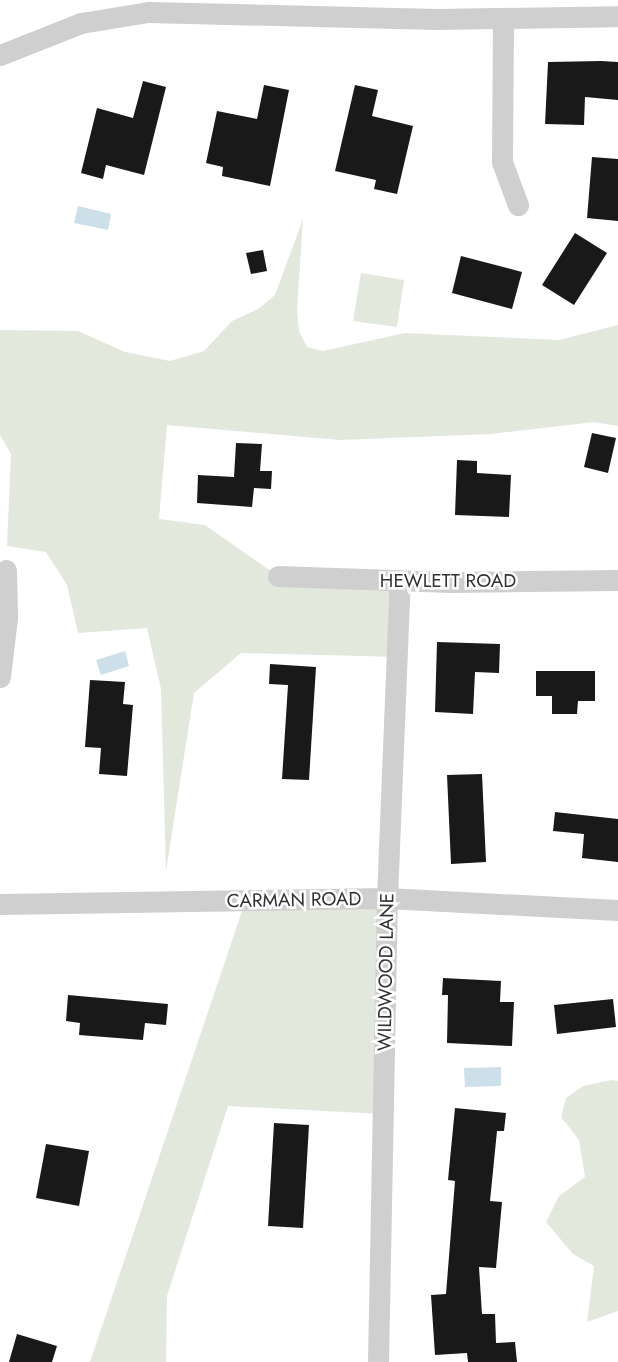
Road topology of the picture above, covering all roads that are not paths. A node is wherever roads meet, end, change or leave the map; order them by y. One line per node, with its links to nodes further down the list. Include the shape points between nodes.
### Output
1 (618, 16): 2 (street)
2 (503, 18): 3 (street, via 148,12 81,23); 4 (street, via 502,162)
3 (0, 55)
4 (518, 205)
5 (6, 570): 9 (street, via 7,617)
6 (278, 576): 8 (street, HEWLETT ROAD)
7 (618, 580): 8 (street, HEWLETT ROAD)
8 (400, 581): 10 (street, WILDWOOD LANE)
9 (0, 677)
10 (387, 898): 11 (street, CARMAN ROAD); 12 (street, CARMAN ROAD); 13 (street, WILDWOOD LANE)
11 (0, 904)
12 (618, 910)
13 (378, 1362)

